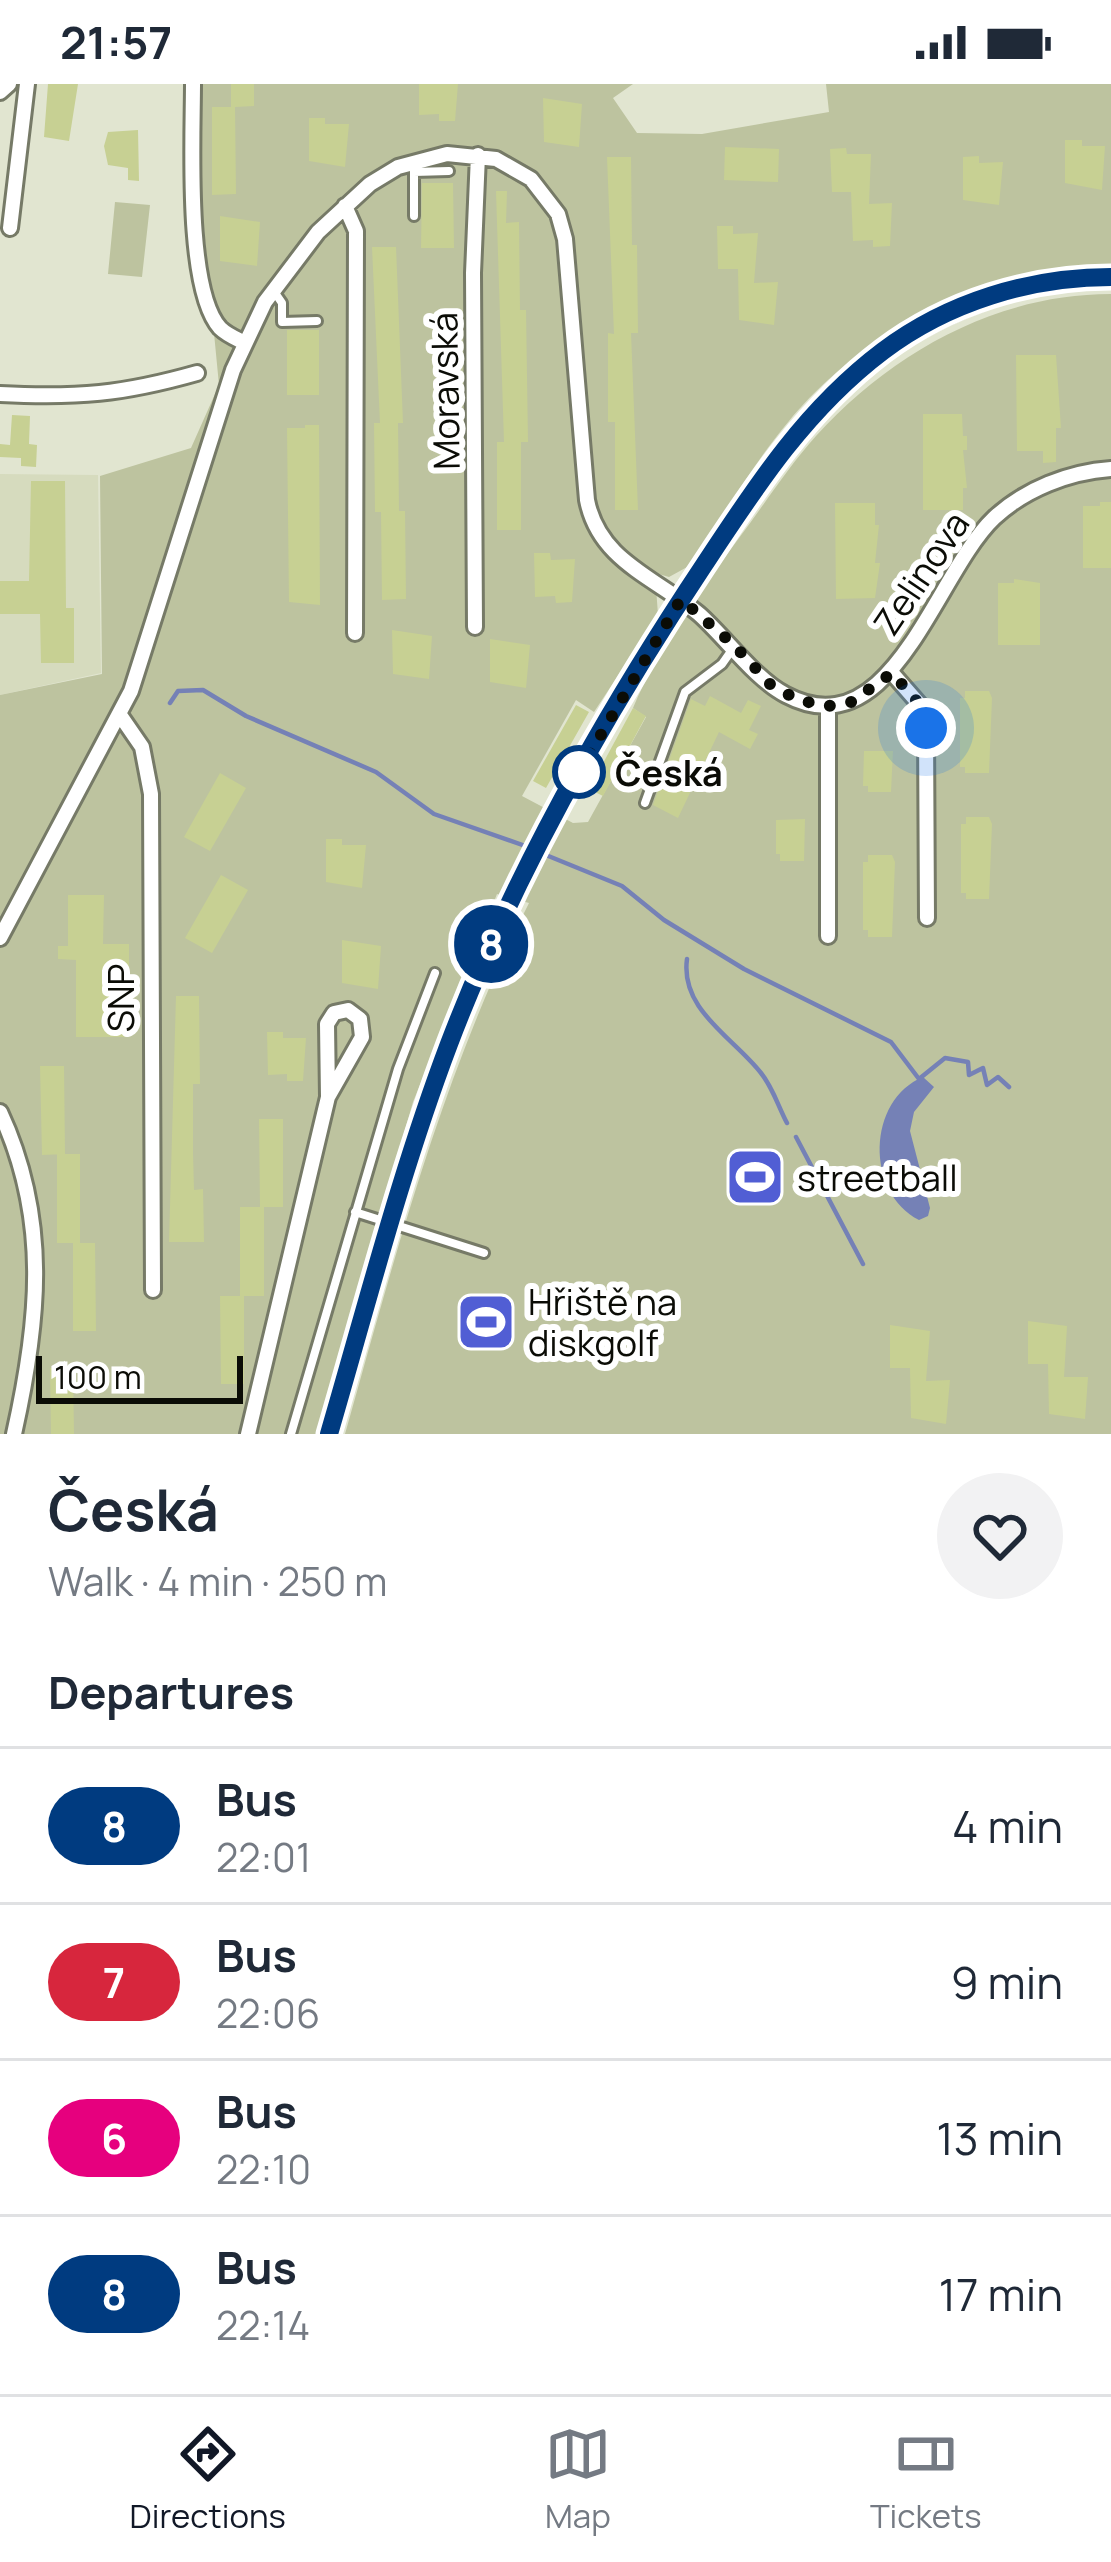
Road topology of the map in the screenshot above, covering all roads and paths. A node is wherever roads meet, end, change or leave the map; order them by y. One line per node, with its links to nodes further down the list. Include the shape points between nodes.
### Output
1 (9, 84): 4 (street)
2 (27, 84): 10 (street)
3 (193, 84): 14 (street, via 202,275 220,328)
4 (0, 92)
5 (478, 155): 6 (street, via 447,154); 18 (street, via 520,170 562,226 596,531 614,555); 19 (street, Moravská)
6 (414, 166): 7 (lane); 8 (street, via 384,176); 9 (lane)
7 (449, 171)
8 (345, 206): 12 (street); 20 (street, via 356,231)
9 (414, 216)
10 (10, 228)
11 (1111, 277): 18 (street, via 1048,280 993,294 887,347 783,448)
12 (272, 290): 13 (lane, via 282,322); 14 (street)
13 (316, 321)
14 (245, 343): 24 (street)
15 (197, 373): 16 (street, via 81,398)
16 (0, 394)
17 (1111, 470): 22 (street, Zelinova, via 1048,485 991,520)
18 (681, 599): 21 (street); 35 (street, via 500,925 448,1046)
19 (476, 627)
20 (355, 632)
21 (735, 646): 23 (street, via 778,691); 25 (lane, via 685,692)
22 (892, 673): 23 (street, Zelinova, via 863,696); 26 (street, via 920,705 926,728)
23 (828, 706): 27 (street)
24 (120, 715): 28 (street); 37 (street, SNP, via 142,747 151,794)
25 (645, 802)
26 (927, 918)
27 (828, 936)
28 (0, 938)
29 (435, 974): 34 (lane)
30 (328, 1097): 30 (street, via 363,1034 348,1010 327,1024); 39 (street)
31 (0, 1112): 32 (street)
32 (8, 1130): 33 (lane); 38 (street, via 33,1210 38,1293)
33 (0, 1145)
34 (355, 1212): 35 (lane); 40 (lane)
35 (391, 1222): 36 (lane); 41 (street)
36 (484, 1252)
37 (153, 1290)
38 (14, 1434)
39 (248, 1434)
40 (291, 1434)
41 (329, 1434)

